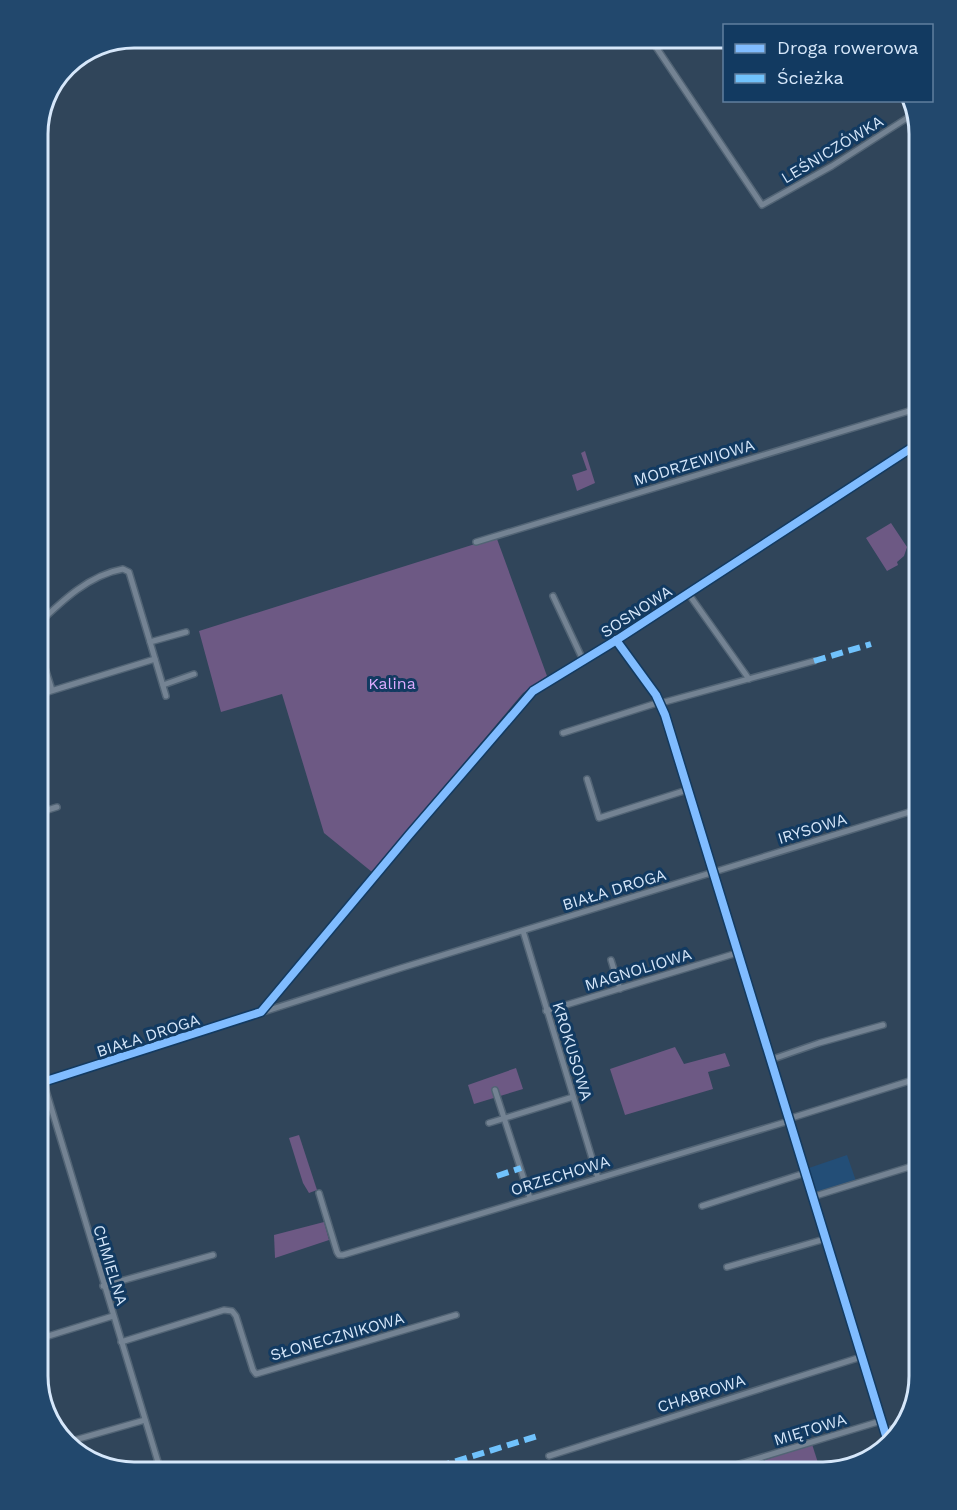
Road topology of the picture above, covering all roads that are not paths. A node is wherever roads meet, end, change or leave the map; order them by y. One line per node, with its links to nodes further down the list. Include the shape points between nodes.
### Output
1 (657, 48): 2 (street, LEŚNICZÓWKA, via 762,205)
2 (907, 118)
3 (909, 411): 5 (street, MODRZEWIOWA)
4 (909, 450): 6 (street, SOSNOWA)
5 (476, 542)
6 (688, 593): 10 (street, SOSNOWA); 17 (street)
7 (553, 596): 13 (street)
8 (48, 615): 11 (street, via 84,585 123,569 129,572)
9 (186, 632): 11 (street)
10 (616, 640): 13 (street, SOSNOWA); 22 (street)
11 (150, 642): 12 (street)
12 (155, 658): 18 (street); 19 (street)
13 (583, 660): 35 (street, SOSNOWA, via 533,691)
14 (814, 661): 17 (street)
15 (194, 674): 18 (street)
16 (48, 677): 19 (street)
17 (748, 679): 22 (street)
18 (163, 684): 21 (street)
19 (52, 690): 20 (street)
20 (48, 691)
21 (166, 696)
22 (660, 703): 23 (street); 25 (street)
23 (562, 732)
24 (587, 779): 25 (street, via 599,818)
25 (687, 790): 29 (street)
26 (57, 807): 27 (street)
27 (48, 810)
28 (909, 812): 29 (street, IRYSOWA)
29 (712, 873): 30 (street, BIAŁA DROGA); 31 (street)
30 (523, 931): 34 (street, KROKUSOWA); 35 (street, BIAŁA DROGA)
31 (737, 953): 33 (street, MAGNOLIOWA); 37 (street)
32 (611, 960): 33 (street)
33 (620, 989): 34 (street, MAGNOLIOWA)
34 (546, 1011): 41 (street, KROKUSOWA)
35 (261, 1012): 38 (street, BIAŁA DROGA)
36 (883, 1025): 37 (street)
37 (770, 1060): 44 (street)
38 (48, 1080)
39 (909, 1082): 44 (street, ORZECHOWA)
40 (495, 1090): 43 (street)
41 (573, 1097): 43 (street); 48 (street, KROKUSOWA)
42 (48, 1099): 56 (street, CHMIELNA)
43 (505, 1119): 45 (street); 51 (street)
44 (788, 1120): 47 (street); 48 (street, ORZECHOWA)
45 (489, 1123)
46 (909, 1167): 50 (street)
47 (805, 1173): 50 (street); 52 (street)
48 (598, 1178): 51 (street, ORZECHOWA)
49 (319, 1193): 51 (street, ORZECHOWA, via 339,1255)
50 (813, 1197): 53 (street)
51 (530, 1198)
52 (702, 1206)
53 (825, 1239): 55 (street); 61 (street)
54 (213, 1255): 56 (street)
55 (727, 1267)
56 (103, 1286): 58 (street, CHMIELNA)
57 (456, 1315): 60 (street, SŁONECZNIKOWA, via 256,1374 232,1311 224,1310)
58 (113, 1316): 59 (street); 60 (street, CHMIELNA)
59 (48, 1336)
60 (121, 1342): 62 (street, CHMIELNA)
61 (861, 1357): 63 (street); 68 (street, CHABROWA)
62 (145, 1420): 67 (street); 69 (street, CHMIELNA)
63 (881, 1421): 65 (street); 70 (street, MIĘTOWA)
64 (890, 1429): 65 (street)
65 (884, 1431): 66 (street)
66 (885, 1435)
67 (76, 1440)
68 (549, 1456)
69 (158, 1462)
70 (746, 1462)

